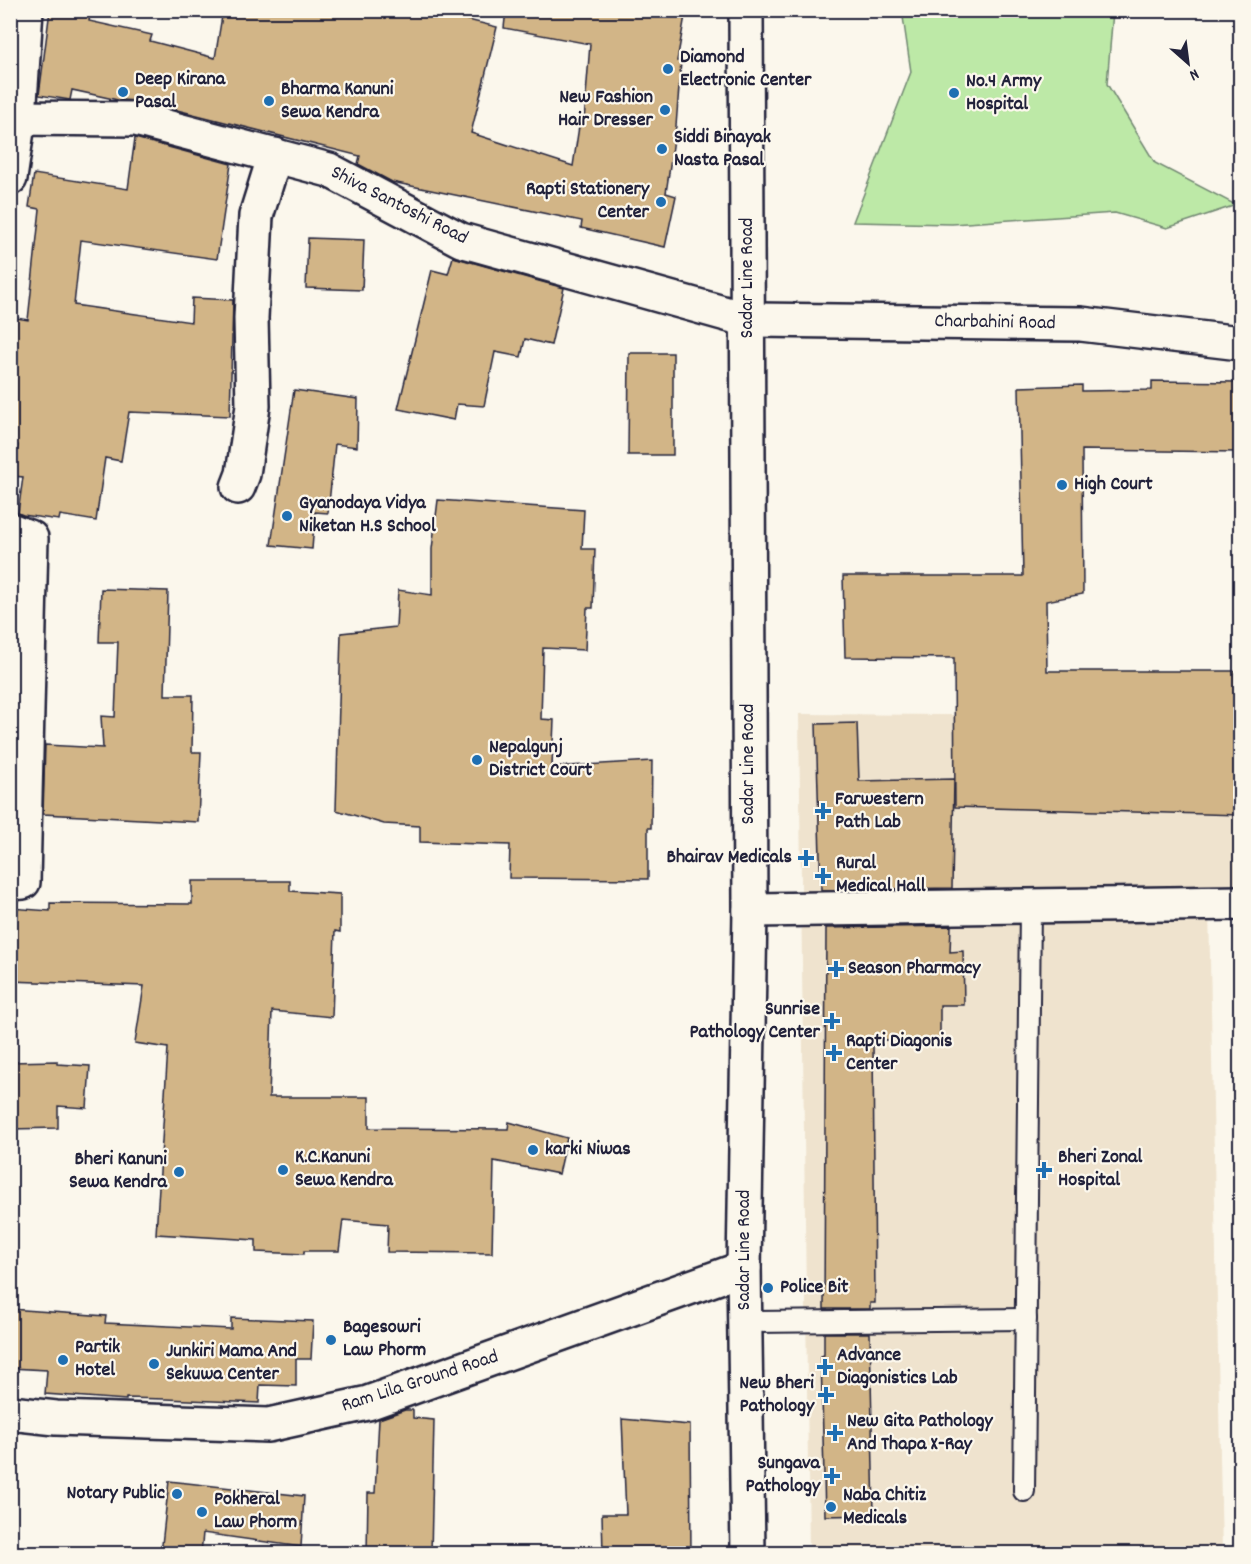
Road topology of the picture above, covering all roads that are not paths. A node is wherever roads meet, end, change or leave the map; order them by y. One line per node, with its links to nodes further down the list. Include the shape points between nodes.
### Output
1 (26, 10): 3 (main road)
2 (746, 10): 6 (main road, Sadar Line Road)
3 (15, 117): 4 (main road, Shiva Santoshi Road, via 136,119); 5 (main road)
4 (274, 155): 6 (main road, Shiva Santoshi Road, via 329,170 460,240); 8 (main road, via 255,216 253,406)
5 (10, 178)
6 (748, 320): 7 (main road, Charbahini Road, via 1081,324); 13 (main road, Sadar Line Road)
7 (1240, 343)
8 (238, 487)
9 (10, 531): 10 (main road, via 31,538 23,882)
10 (10, 882)
11 (1240, 903): 12 (main road)
12 (1030, 907): 13 (main road); 15 (lane)
13 (750, 910): 14 (main road, Sadar Line Road)
14 (744, 1268): 16 (main road, Sadar Line Road); 17 (main road, Ram Lila Ground Road, via 368,1403 268,1425)
15 (1026, 1319): 16 (lane); 18 (lane)
16 (745, 1322): 19 (main road, Sadar Line Road)
17 (10, 1413)
18 (1024, 1491)
19 (748, 1554)

